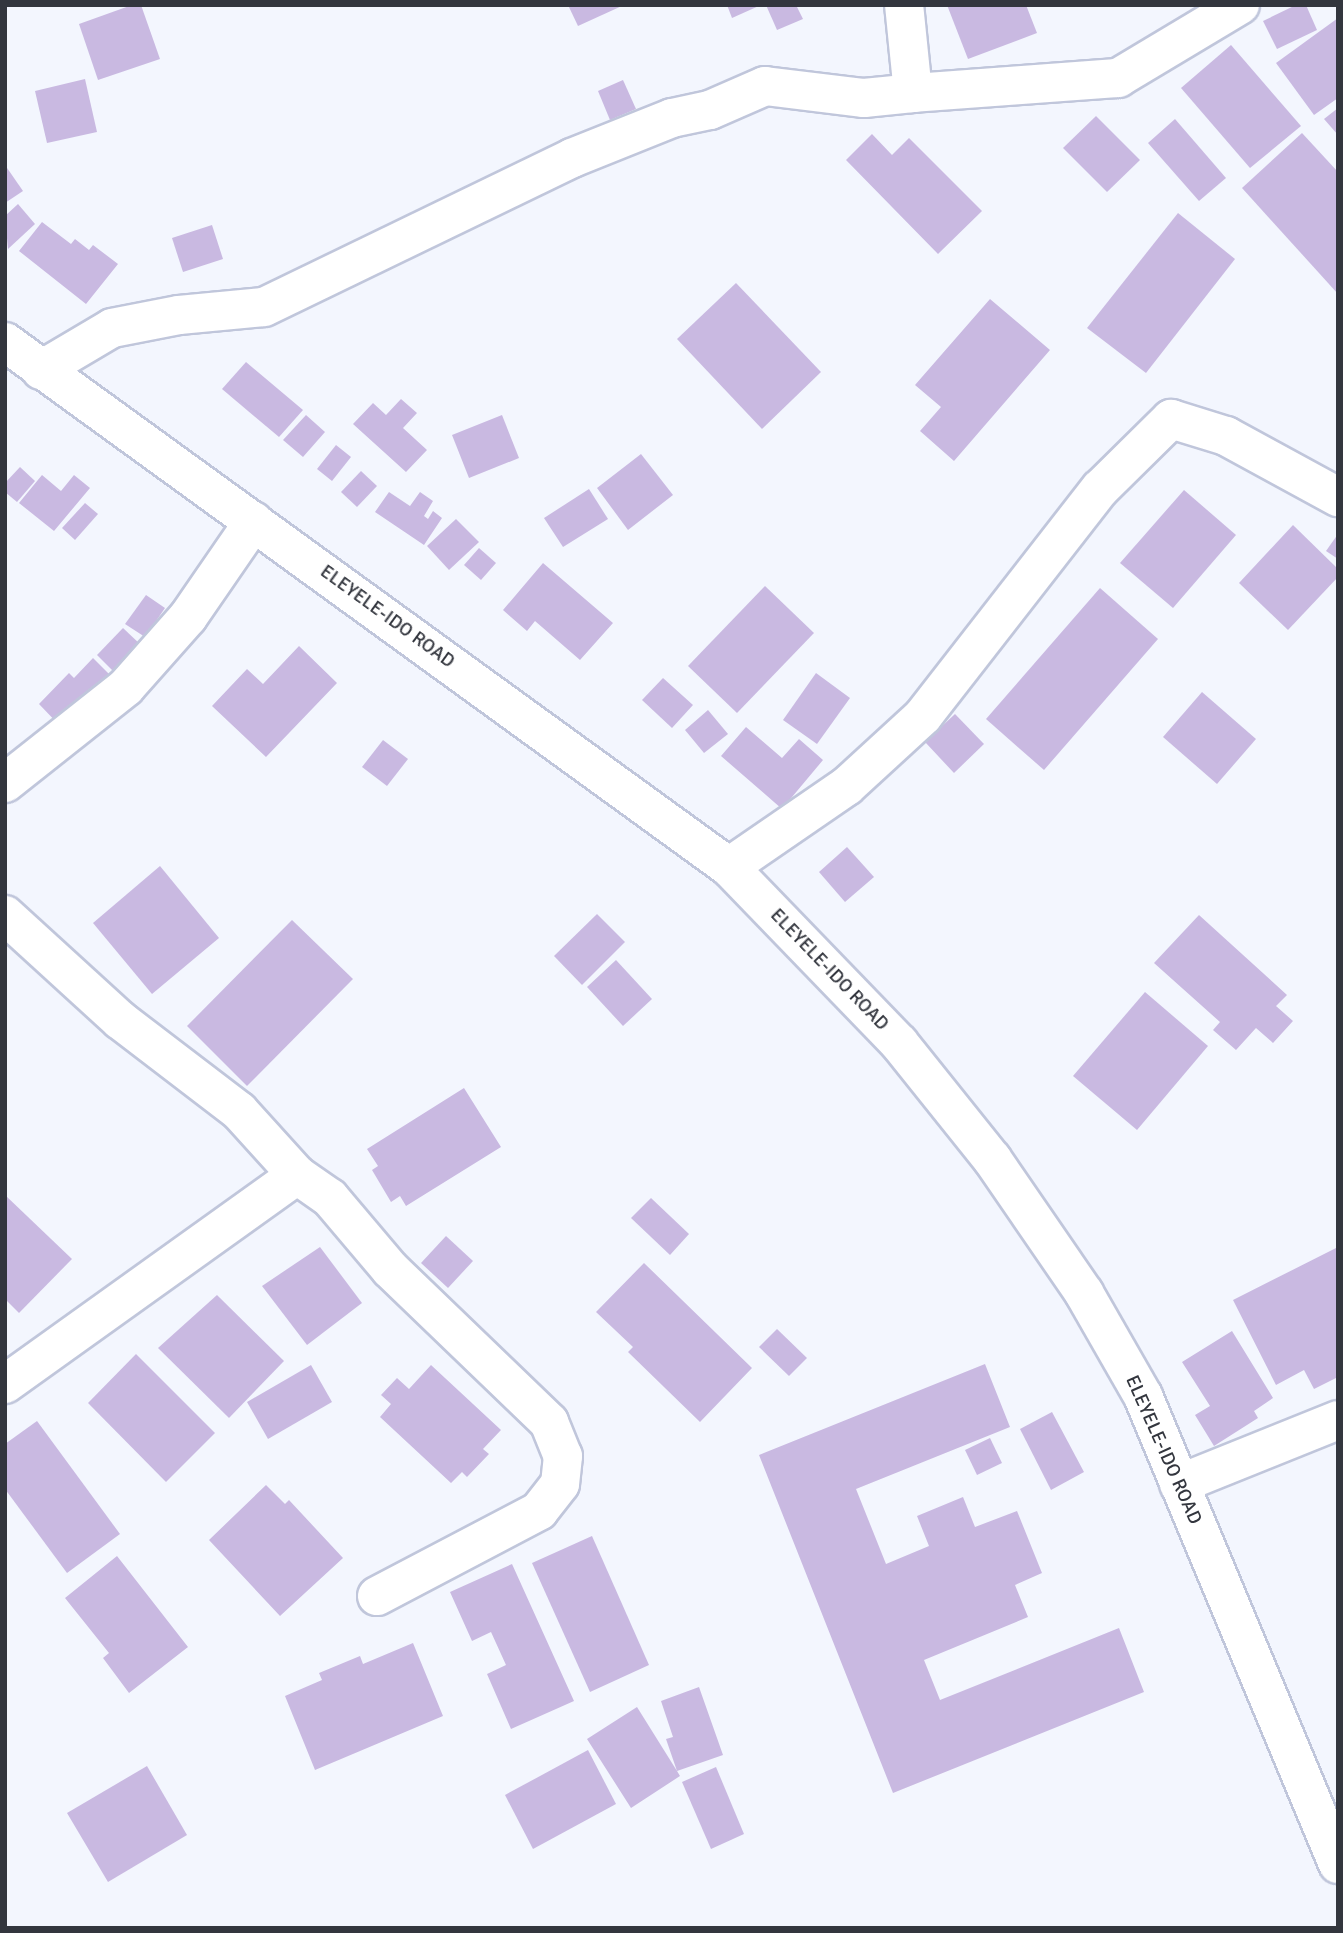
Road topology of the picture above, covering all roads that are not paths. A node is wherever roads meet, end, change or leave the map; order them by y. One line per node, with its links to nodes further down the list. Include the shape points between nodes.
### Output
1 (904, 5): 3 (street)
2 (1240, 5): 3 (street, via 1118,78)
3 (913, 93): 5 (street, via 864,98 765,86 572,158 264,307 179,315 113,328)
4 (5, 342): 5 (street, ELEYELE-IDO ROAD)
5 (41, 370): 7 (street, ELEYELE-IDO ROAD)
6 (1338, 497): 9 (street, via 1226,436 1171,419 1100,489 923,716 848,786)
7 (254, 521): 8 (street, via 188,617 126,687); 9 (street, ELEYELE-IDO ROAD)
8 (5, 783)
9 (729, 867): 14 (street, ELEYELE-IDO ROAD, via 900,1044 992,1159 1090,1304 1143,1396)
10 (5, 915): 11 (street, via 120,1020 239,1111)
11 (297, 1175): 12 (street); 15 (street, via 330,1198 390,1269 549,1422 563,1456 560,1484 539,1511)
12 (5, 1384)
13 (1338, 1420): 14 (street)
14 (1179, 1483): 16 (street, ELEYELE-IDO ROAD)
15 (377, 1596)
16 (1338, 1864)

